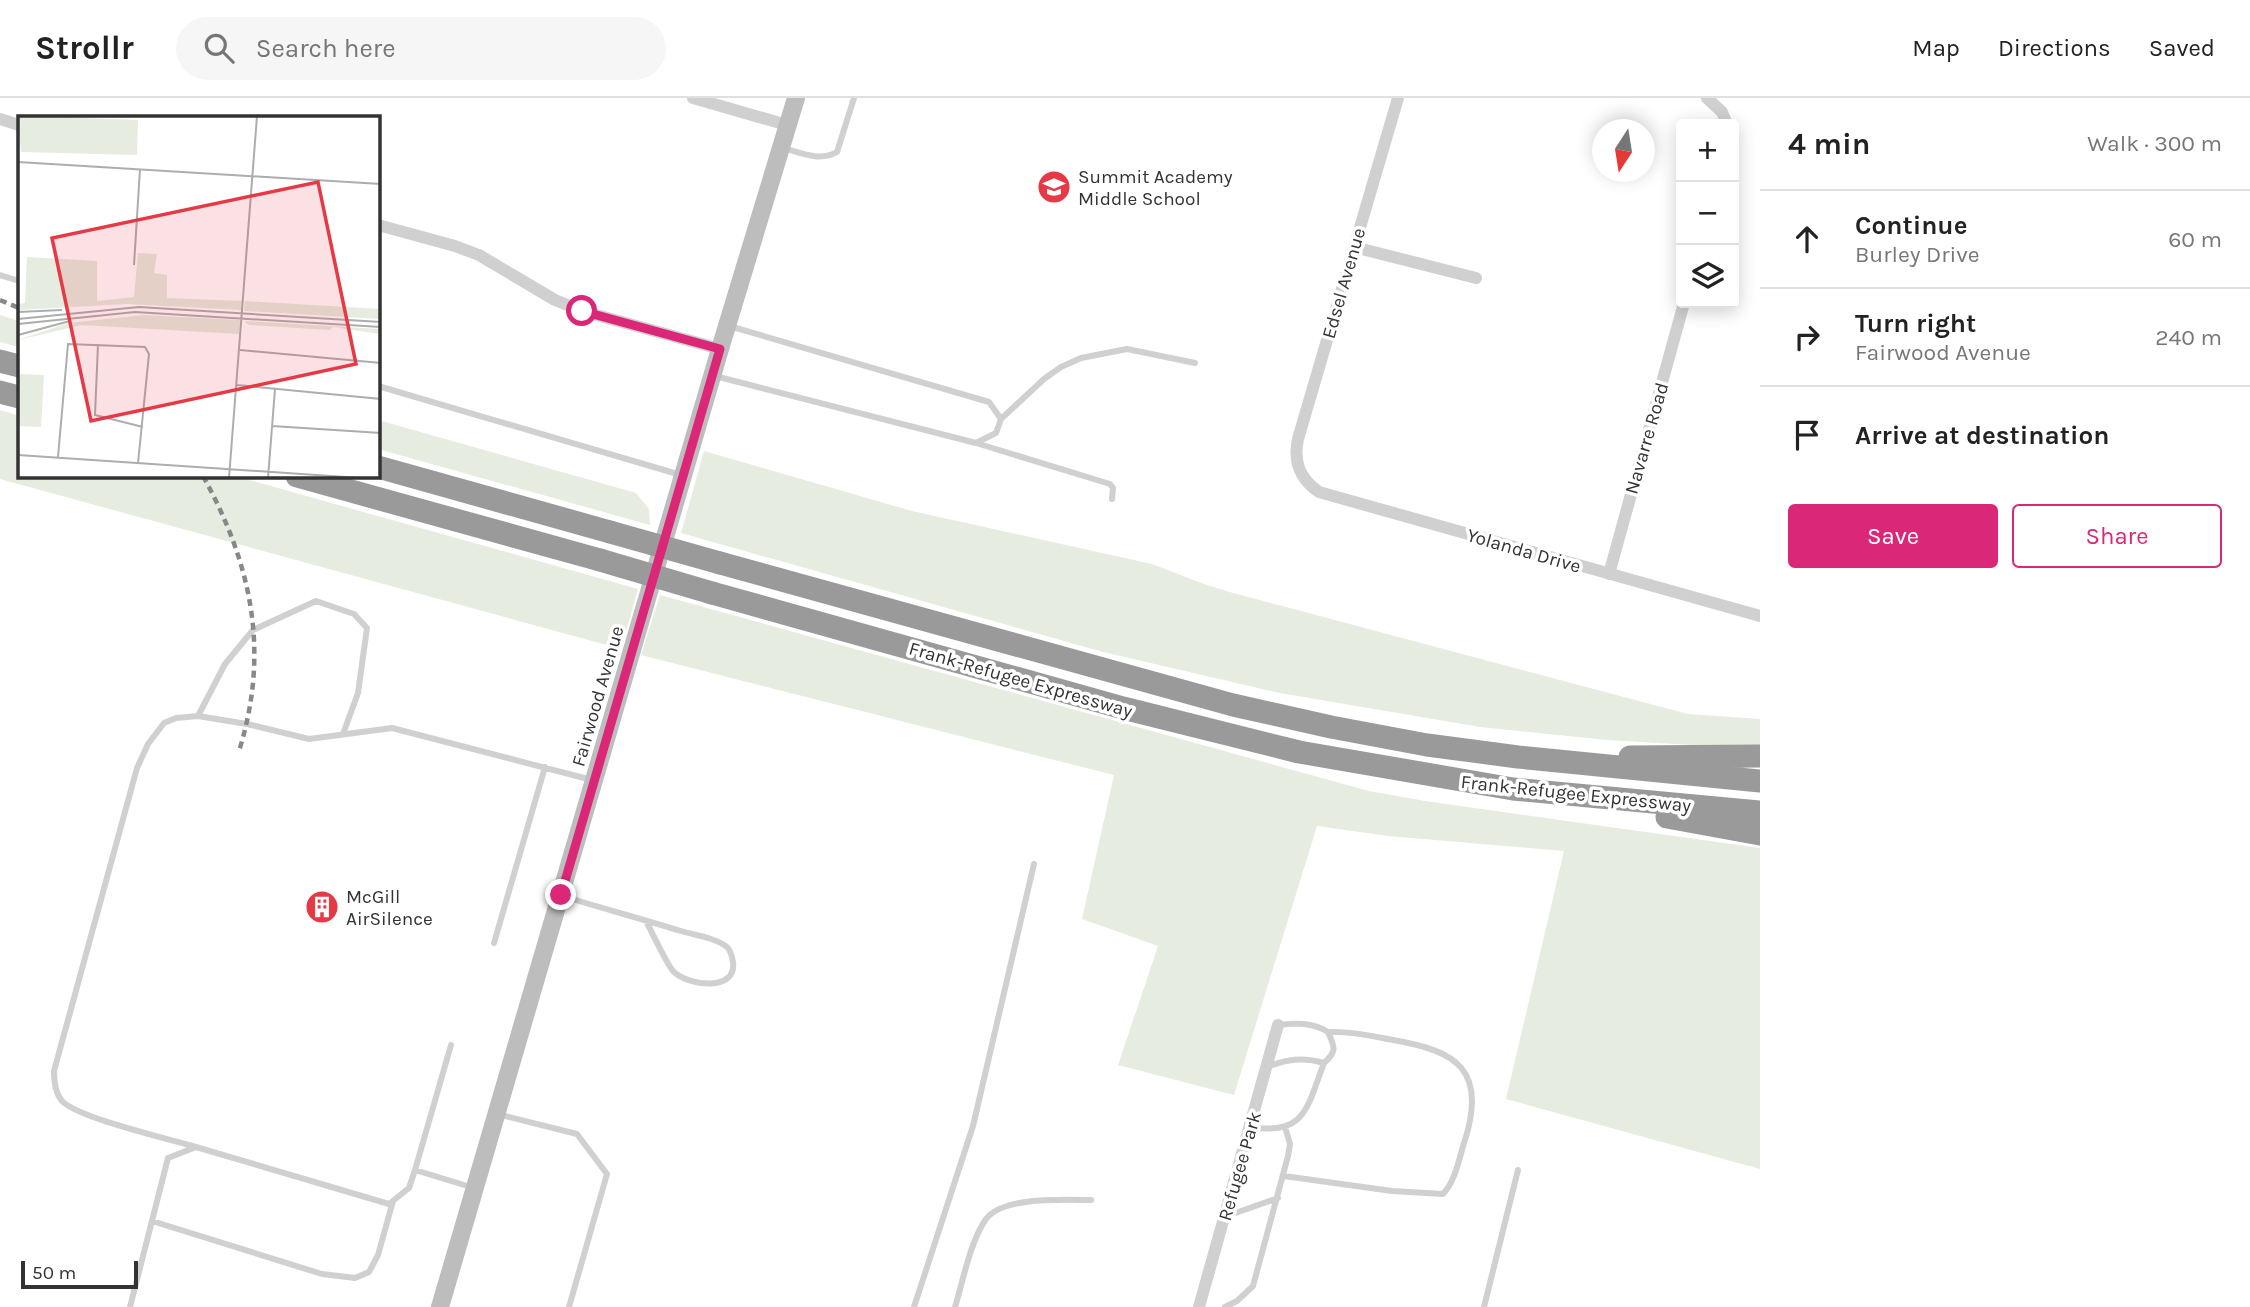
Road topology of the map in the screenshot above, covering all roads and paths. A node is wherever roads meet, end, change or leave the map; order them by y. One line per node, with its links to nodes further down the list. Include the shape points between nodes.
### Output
1 (692, 98): 9 (street)
2 (796, 98): 9 (street, Fairwood Avenue)
3 (854, 98): 10 (lane, via 837,152 817,157)
4 (1398, 98): 12 (street, Edsel Avenue)
5 (1707, 98): 6 (street)
6 (1724, 118)
7 (0, 119): 8 (street)
8 (18, 125)
9 (788, 125): 10 (street, Fairwood Avenue)
10 (781, 147): 17 (street, Fairwood Avenue)
11 (380, 227): 18 (street, via 479,256 582,311)
12 (1354, 247): 14 (street); 29 (street, Edsel Avenue, via 1298,439)
13 (0, 275): 15 (lane)
14 (1476, 278)
15 (18, 281)
16 (1683, 308): 33 (street, Navarre Road)
17 (727, 325): 18 (street, Fairwood Avenue); 26 (lane, via 989,402)
18 (720, 349): 22 (street, Fairwood Avenue)
19 (0, 361): 21 (highway)
20 (1195, 363): 26 (lane, via 1127,349 1081,358 1044,379)
21 (18, 366)
22 (712, 375): 27 (lane); 30 (street, Fairwood Avenue)
23 (380, 387): 30 (lane)
24 (0, 392): 25 (highway)
25 (18, 397)
26 (1001, 419): 27 (lane, via 996,433)
27 (976, 443): 32 (lane, via 1110,484)
28 (380, 468): 37 (highway, Frank-Refugee Expressway, bridge, via 1233,705 1427,745)
29 (1299, 469): 33 (street, Yolanda Drive, via 1306,483 1319,492)
30 (683, 475): 40 (street, Fairwood Avenue)
31 (304, 478): 42 (highway, Frank-Refugee Expressway, bridge, via 1123,708 1352,762)
32 (1112, 499)
33 (1609, 574): 34 (street, Yolanda Drive)
34 (1760, 616)
35 (198, 716): 36 (lane, via 309,739); 36 (lane, via 225,664 253,630 316,601 354,614 367,628 358,693); 57 (lane, via 164,723 137,768 54,1071 60,1099 77,1112)
36 (343, 734): 39 (lane, via 392,728)
37 (1518, 757): 38 (highway); 41 (highway, Frank-Refugee Expressway)
38 (1760, 757)
39 (545, 767): 40 (lane); 48 (lane)
40 (594, 781): 46 (street, Fairwood Avenue)
41 (1760, 781)
42 (1513, 789): 43 (highway, Frank-Refugee Expressway); 44 (highway)
43 (1760, 812)
44 (1760, 834)
45 (1034, 864): 70 (lane, via 973,1126)
46 (561, 895): 47 (lane); 54 (street, Fairwood Avenue)
47 (646, 920): 47 (lane, via 726,947 734,967 728,978 714,985 674,972)
48 (494, 943)
49 (1278, 1025): 50 (lane, via 1298,1023); 53 (street, Refugee Park)
50 (1328, 1032): 52 (lane, via 1334,1050); 60 (lane, via 1417,1044 1455,1060 1471,1083 1469,1129 1451,1186 1443,1194)
51 (451, 1045): 58 (lane)
52 (1324, 1063): 53 (lane, via 1287,1059); 56 (lane, via 1306,1110)
53 (1266, 1067): 55 (street, Refugee Park)
54 (497, 1114): 61 (street, Fairwood Avenue); 69 (lane, via 578,1134 607,1174)
55 (1250, 1127): 56 (lane); 65 (street, Refugee Park)
56 (1285, 1127): 60 (lane, via 1290,1144)
57 (196, 1147): 64 (lane, via 389,1204); 66 (lane, via 169,1158)
58 (415, 1170): 61 (lane); 64 (lane, via 409,1188)
59 (1518, 1170): 74 (lane)
60 (1284, 1176): 62 (lane)
61 (475, 1188): 68 (street, Fairwood Avenue)
62 (1278, 1198): 65 (lane); 73 (lane, via 1253,1286)
63 (1091, 1200): 71 (lane, via 1011,1205 987,1218)
64 (393, 1201): 66 (lane, via 378,1255 369,1272 355,1278 322,1273)
65 (1224, 1217): 72 (street, Refugee Park)
66 (152, 1221): 67 (lane)
67 (130, 1307)
68 (440, 1307)
69 (569, 1307)
70 (914, 1307)
71 (955, 1307)
72 (1199, 1307)
73 (1227, 1307)
74 (1484, 1307)

